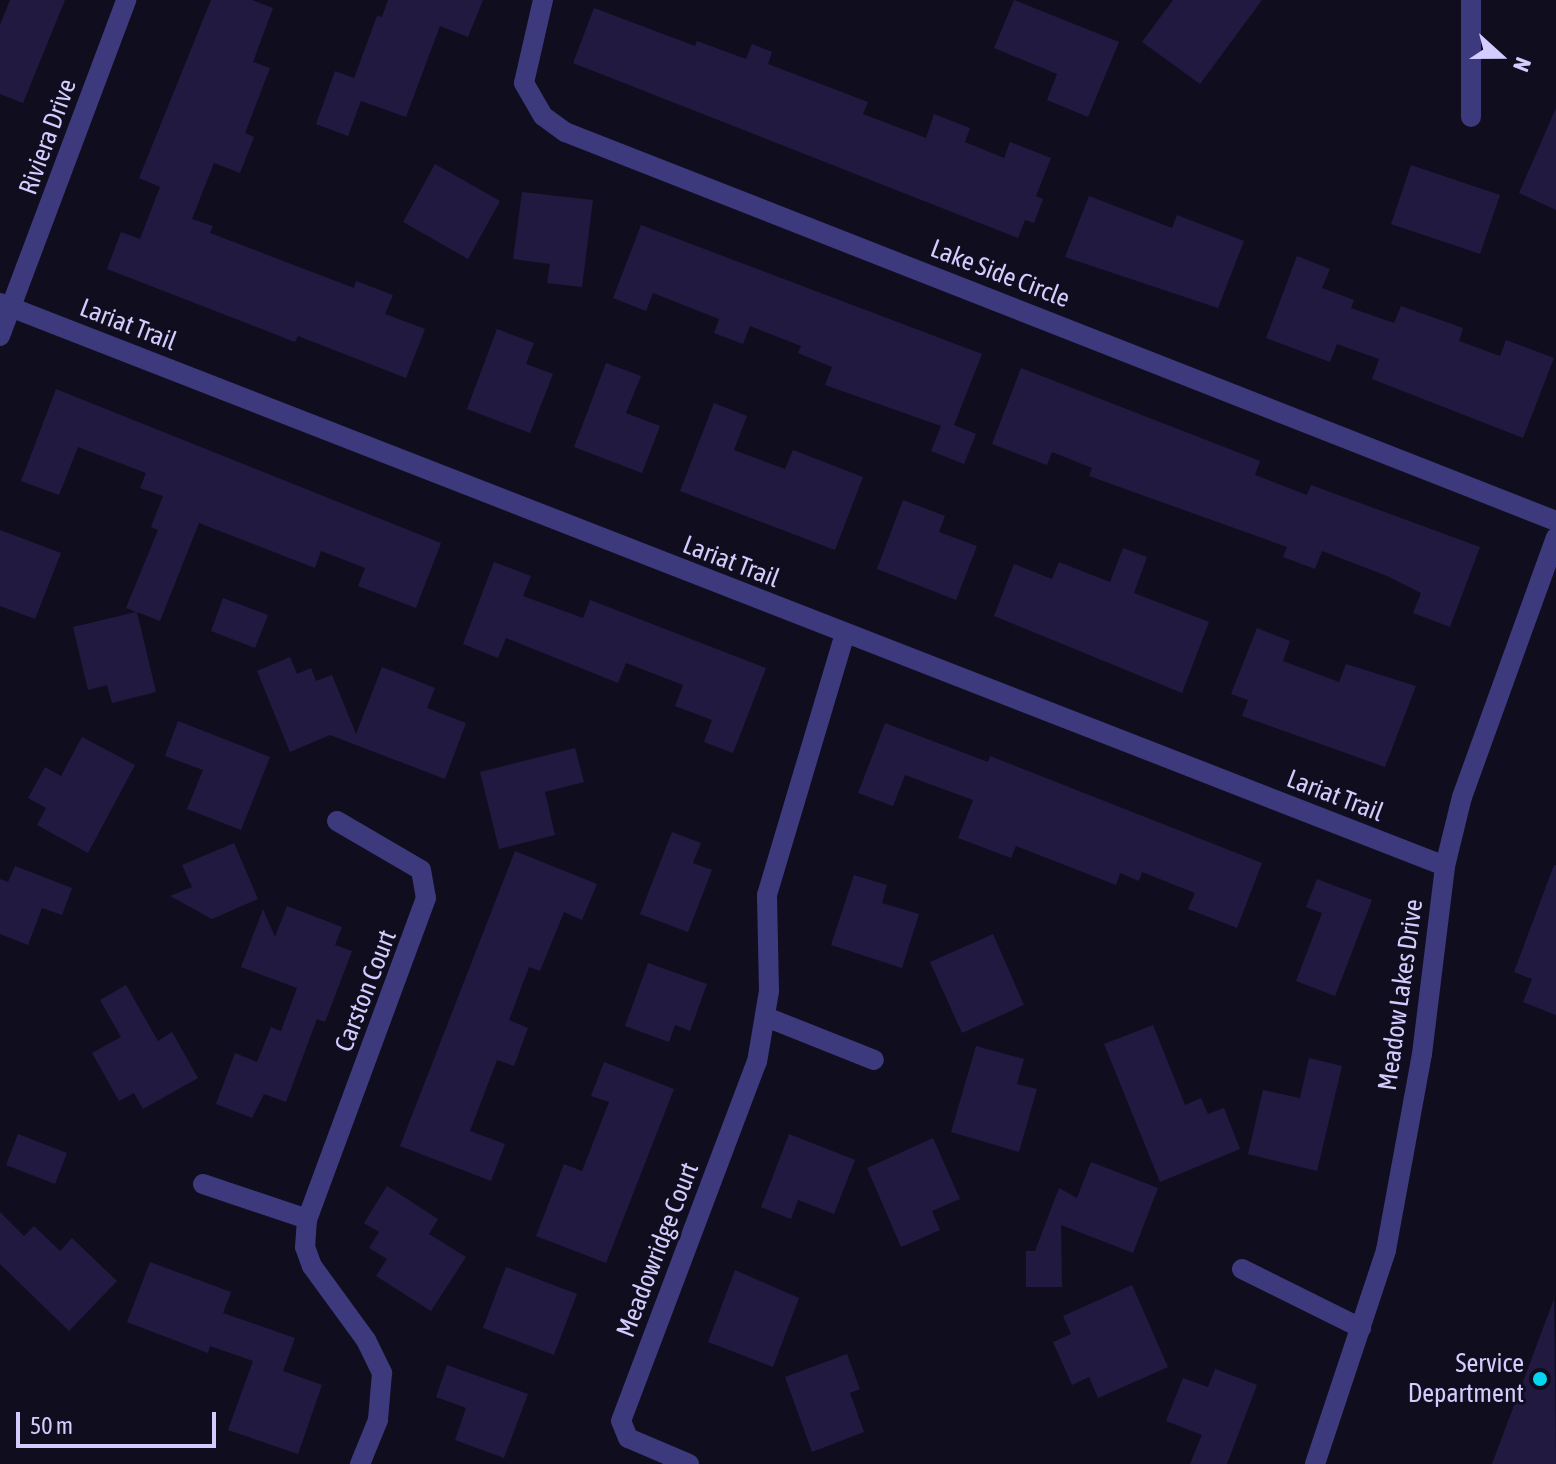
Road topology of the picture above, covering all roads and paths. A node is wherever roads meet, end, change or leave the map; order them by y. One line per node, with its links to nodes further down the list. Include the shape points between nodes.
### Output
1 (126, 0): 5 (street, Riviera Drive)
2 (543, 0): 7 (street, Lake Side Circle, via 524,83 543,116 565,132)
3 (1471, 0): 4 (street)
4 (1471, 117)
5 (6, 305): 6 (street, Riviera Drive); 9 (street, Lariat Trail)
6 (0, 336)
7 (1556, 521)
8 (1556, 538): 11 (street, Meadow Lakes Drive, via 1462,797)
9 (845, 634): 11 (street, Lariat Trail); 12 (street, Meadowridge Court, via 767,895)
10 (337, 821): 15 (street, Carston Court, via 421,870 426,898)
11 (1445, 866): 17 (street, Meadow Lakes Drive, via 1422,1054 1386,1250)
12 (766, 1017): 13 (street); 19 (street, Meadowridge Court, via 757,1062 621,1421 628,1438)
13 (874, 1060)
14 (203, 1184): 15 (street)
15 (307, 1219): 18 (street, Carston Court, via 305,1247 312,1266 366,1340 382,1373 378,1420)
16 (1242, 1269): 17 (street)
17 (1361, 1328): 20 (street, Meadow Lakes Drive)
18 (360, 1464)
19 (689, 1464)
20 (1315, 1464)

